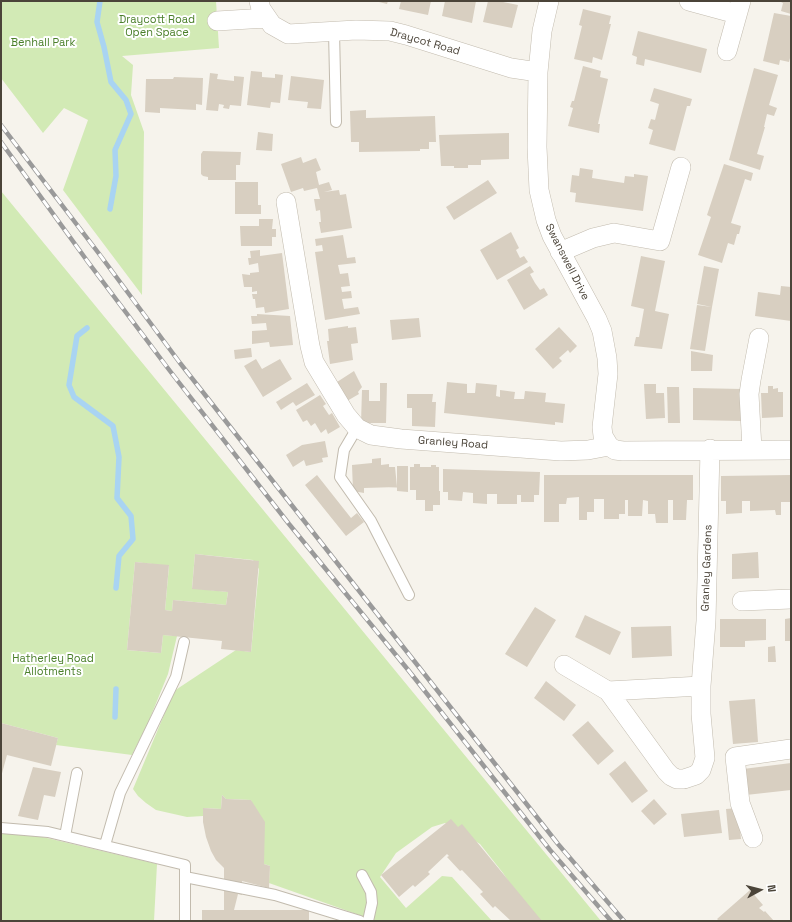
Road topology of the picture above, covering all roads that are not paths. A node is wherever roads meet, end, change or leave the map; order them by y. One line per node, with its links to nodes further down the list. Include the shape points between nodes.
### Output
1 (259, 1): 5 (street, Draycot Road)
2 (549, 1): 9 (street, Swanswell Drive, via 542,31)
3 (689, 1): 4 (street)
4 (739, 8): 8 (street)
5 (266, 18): 6 (street); 7 (street, Draycot Road, via 272,25 288,34)
6 (217, 21)
7 (334, 31): 9 (street, Draycot Road, via 390,31 511,68); 10 (lane)
8 (727, 51)
9 (538, 72): 13 (street, Swanswell Drive, via 539,190 546,220)
10 (336, 122)
11 (682, 167): 13 (street, via 660,241 614,233 593,238)
12 (286, 202): 15 (street, Granley Road, via 314,362 346,415)
13 (560, 252): 16 (street, Swanswell Drive, via 597,318 605,344 608,374 602,427 603,436)
14 (759, 338): 17 (street, via 749,394)
15 (357, 428): 16 (street, Granley Road, via 371,435 401,439 554,450 588,450); 20 (lane, via 344,450 340,477 371,521)
16 (610, 446): 18 (street, Granley Road, via 616,450 634,452)
17 (752, 449): 18 (street, Granley Road); 19 (street, Granley Road)
18 (710, 450): 25 (street, Granley Gardens, via 706,621)
19 (791, 450)
20 (409, 595)
21 (791, 600): 22 (street)
22 (742, 601)
23 (184, 642): 32 (lane, via 176,677 120,793)
24 (564, 665): 26 (street, Granley Gardens)
25 (701, 686): 26 (street); 26 (street, Granley Gardens, via 704,764 696,775 684,779 666,771)
26 (608, 691)
27 (791, 749): 31 (street, via 735,757 740,803)
28 (77, 773): 30 (lane)
29 (1, 828): 30 (lane)
30 (65, 836): 32 (lane)
31 (753, 838)
32 (105, 845): 34 (lane, via 185,865)
33 (362, 875): 37 (lane, via 371,892 372,903)
34 (185, 877): 35 (lane); 36 (lane, via 275,895)
35 (185, 921)
36 (360, 921)
37 (368, 921)

